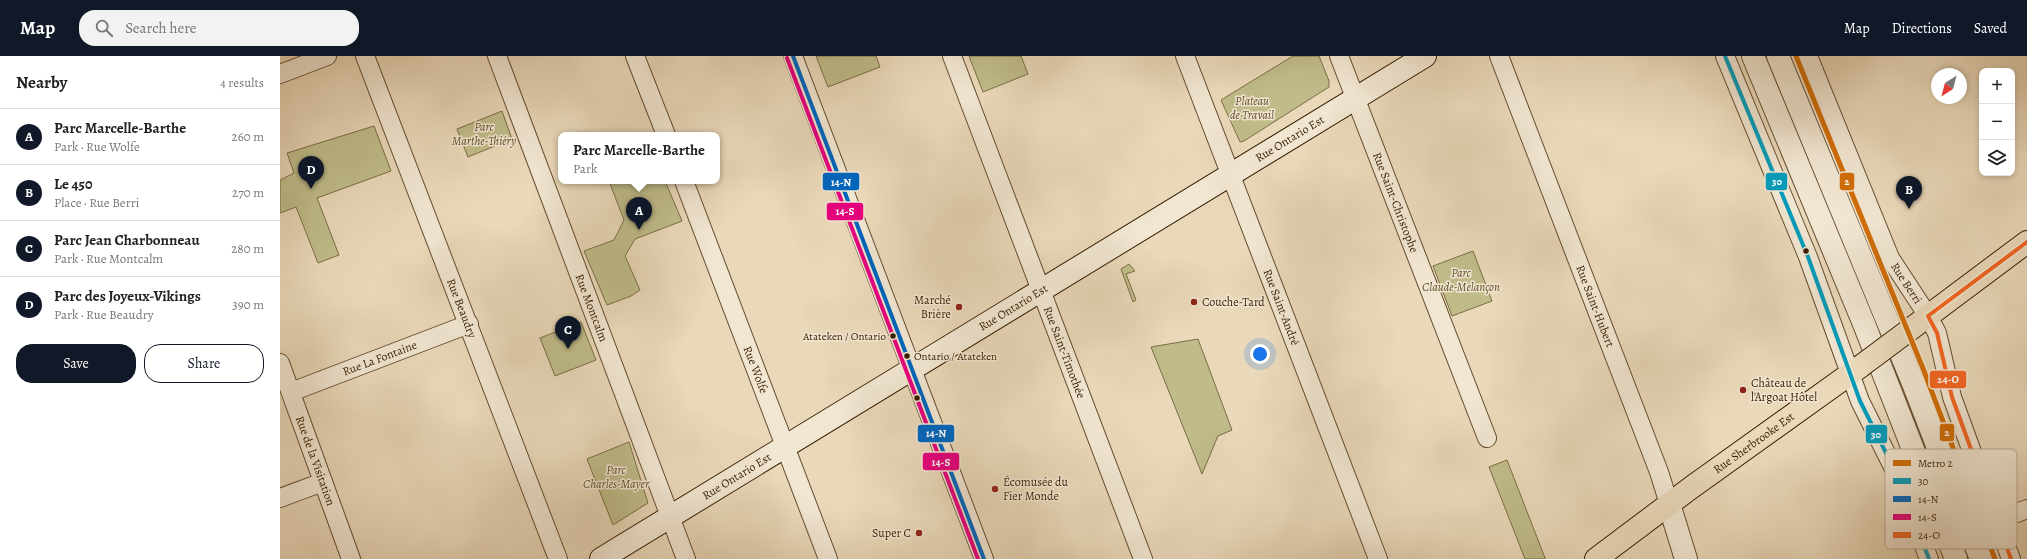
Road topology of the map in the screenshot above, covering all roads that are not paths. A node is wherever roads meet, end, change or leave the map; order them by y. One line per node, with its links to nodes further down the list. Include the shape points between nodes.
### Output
1 (365, 56): 23 (street, Rue Beaudry)
2 (497, 56): 39 (street, Rue Montcalm)
3 (635, 56): 17 (street)
4 (792, 56): 25 (street)
5 (952, 56): 21 (street, Rue Saint-Timothée)
6 (1185, 56): 18 (street, Rue Saint-André)
7 (1339, 56): 16 (street, Rue Saint-Christophe)
8 (1425, 56): 16 (street, Rue Ontario Est)
9 (1499, 56): 36 (street, Rue Saint-Hubert)
10 (1725, 56): 26 (street, via 1836,330)
11 (1753, 56): 30 (street)
12 (1778, 56): 31 (street)
13 (1808, 56): 22 (street, Rue Berri, via 1890,258)
14 (323, 57): 15 (street)
15 (280, 74)
16 (1356, 97): 18 (street, Rue Ontario Est); 28 (street, Rue Saint-Christophe)
17 (665, 132)
18 (1231, 176): 21 (street, Rue Ontario Est); 51 (street, Rue Saint-André)
19 (685, 184): 29 (street, Rue Wolfe)
20 (2027, 242): 22 (main road, Rue Sherbrooke Est)
21 (1041, 291): 25 (street, Rue Ontario Est); 50 (street, Rue Saint-Timothée)
22 (1928, 316): 26 (main road, Rue Sherbrooke Est, bridge); 32 (street, Rue Berri, via 1937,333 1952,397)
23 (469, 324): 27 (street, Rue La Fontaine); 45 (street, Rue Beaudry)
24 (280, 363): 27 (street, Rue de la Visitation)
25 (912, 370): 29 (street, Rue Ontario Est); 49 (street)
26 (1856, 370): 33 (street, via 1860,400); 36 (main road, Rue Sherbrooke Est)
27 (291, 392): 34 (street, Rue de la Visitation)
28 (1487, 438)
29 (786, 447): 39 (street, Rue Ontario Est); 48 (street, Rue Wolfe)
30 (1913, 449)
31 (1939, 449)
32 (1970, 449)
33 (1885, 451)
34 (323, 482): 35 (street); 44 (street, Rue de la Visitation)
35 (280, 498)
36 (1669, 504): 52 (main road, Rue Sherbrooke Est); 53 (street, Rue Saint-Hubert)
37 (2027, 509): 38 (street)
38 (2017, 513)
39 (669, 517): 46 (street, Rue Ontario Est); 47 (street, Rue Montcalm)
40 (1925, 549): 54 (street)
41 (1952, 549): 55 (street)
42 (1977, 549): 56 (street)
43 (2007, 549): 57 (street, Rue Berri)
44 (351, 559)
45 (558, 559)
46 (601, 559)
47 (686, 559)
48 (828, 559)
49 (984, 559)
50 (1143, 559)
51 (1378, 559)
52 (1596, 559)
53 (1686, 559)
54 (1929, 559)
55 (1956, 559)
56 (1981, 559)
57 (2011, 559)

